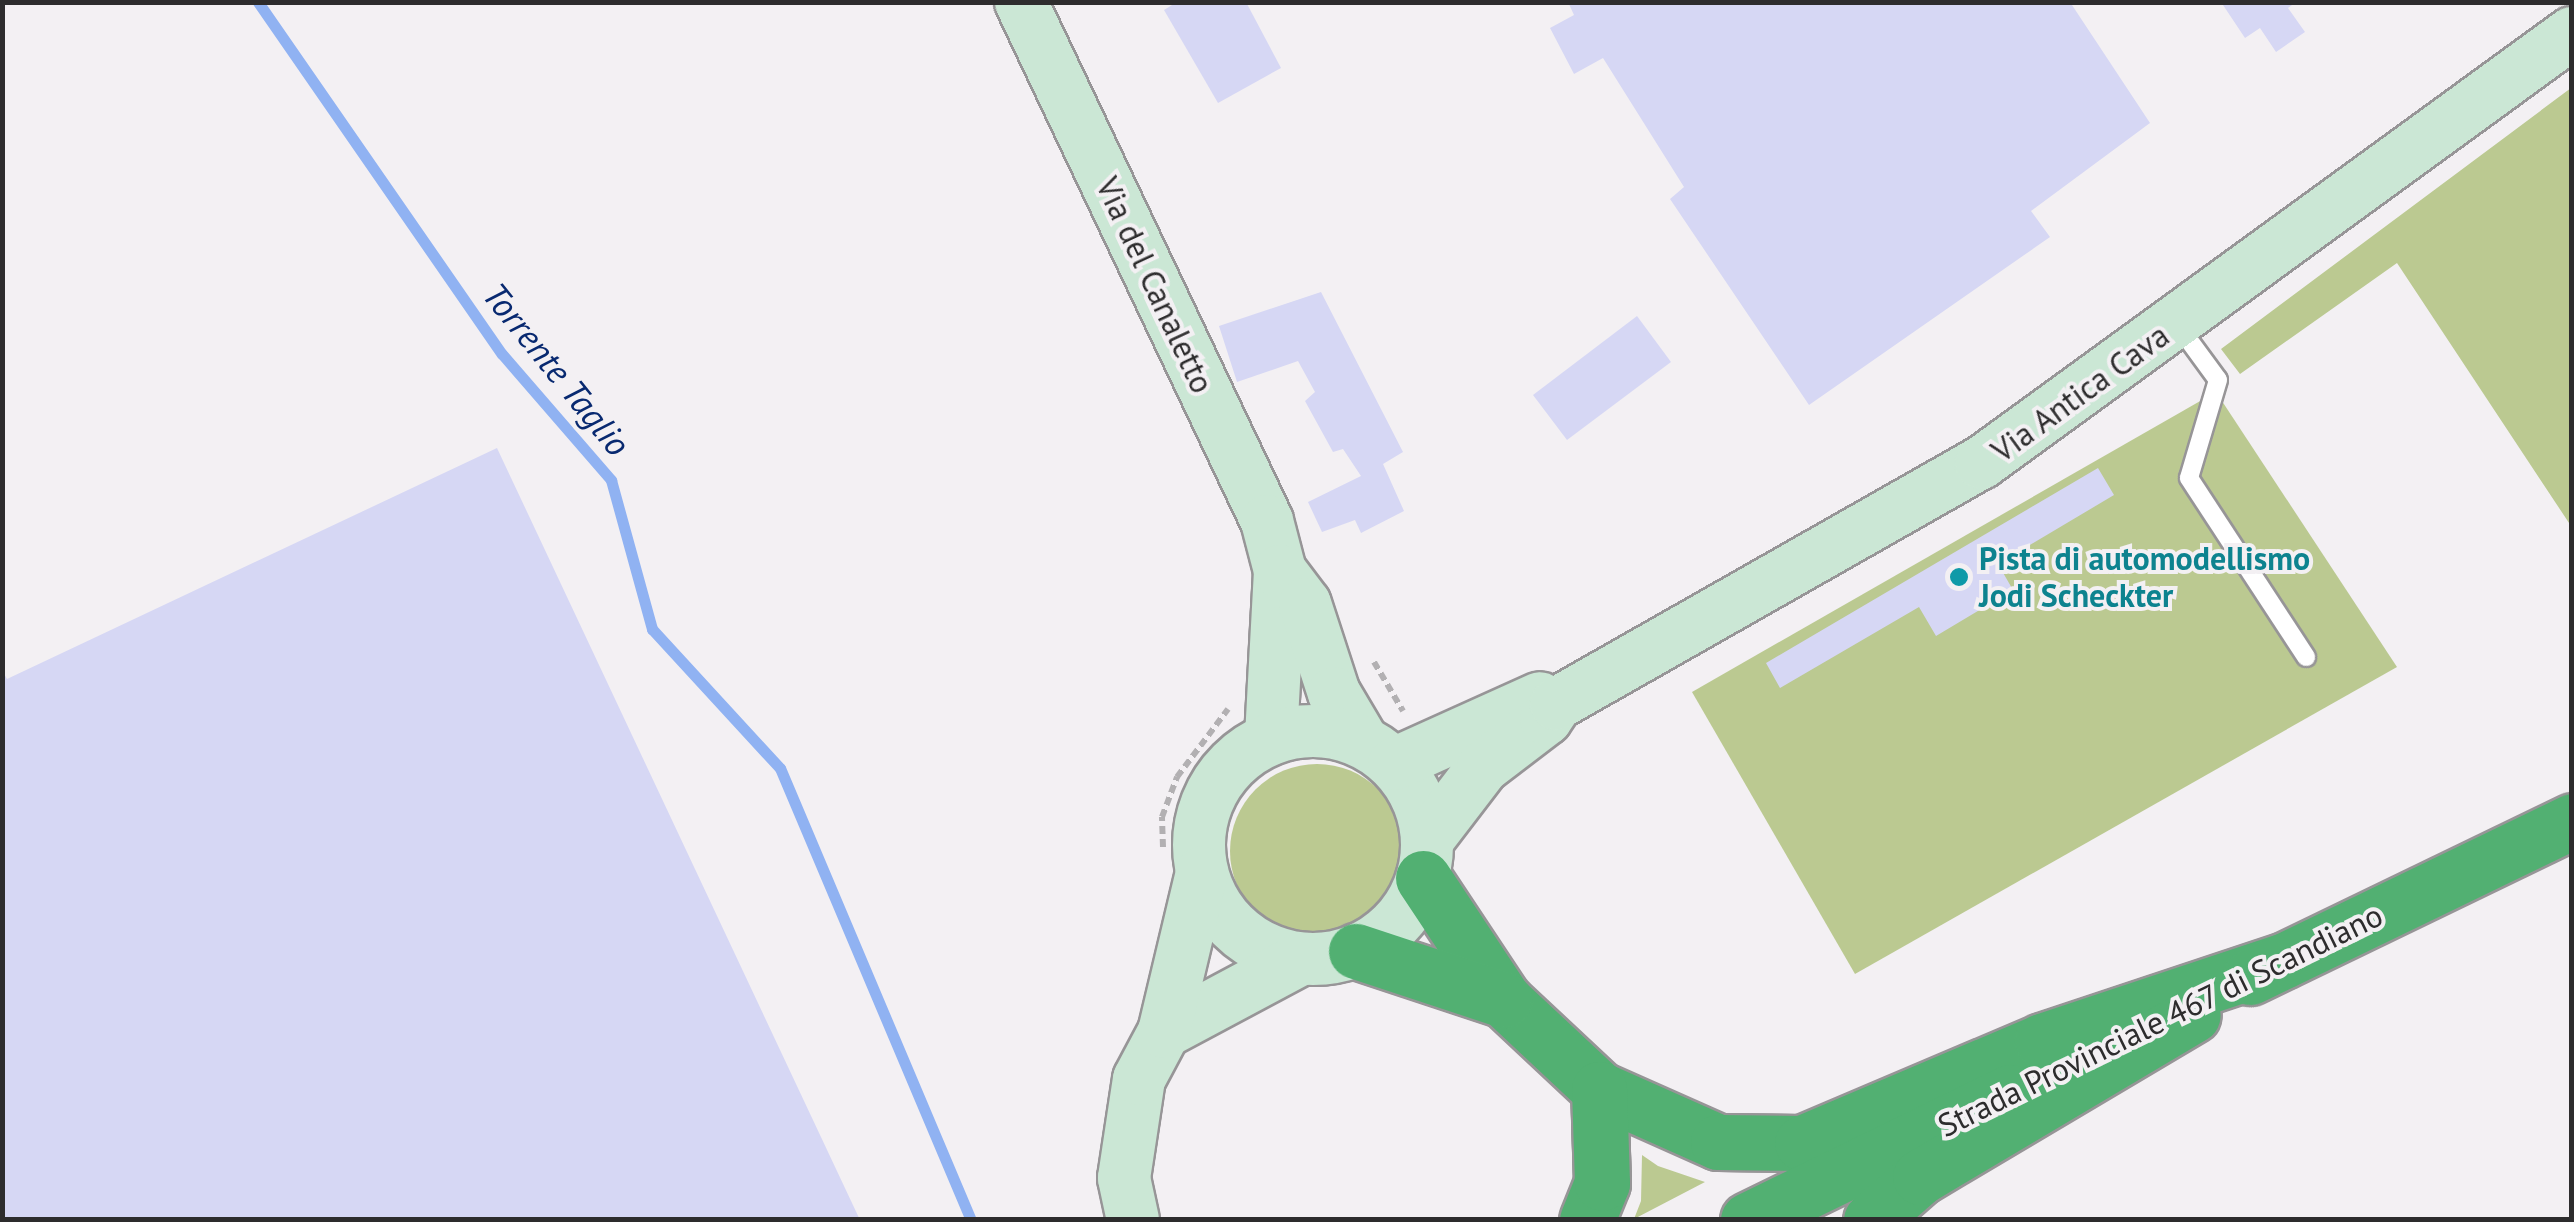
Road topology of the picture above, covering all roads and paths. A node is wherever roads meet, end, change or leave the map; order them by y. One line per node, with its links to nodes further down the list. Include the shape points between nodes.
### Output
1 (1021, 2): 4 (street, Via del Canaletto, via 1267,521)
2 (2572, 33): 3 (street, Via Antica Cava)
3 (2177, 323): 5 (lane, via 2218,380 2189,478); 6 (street, Via Antica Cava, via 1981,463)
4 (1280, 570): 7 (street); 8 (street, via 1305,604 1334,693)
5 (2306, 656)
6 (1556, 704): 8 (street, Via Antica Cava, via 1538,697); 10 (street, Via Antica Cava, via 1483,767)
7 (1270, 739): 8 (street, via 1317,730); 11 (street, via 1217,782 1201,826)
8 (1379, 753): 10 (street, via 1418,798)
9 (2572, 821): 14 (highway, Strada Provinciale 467 di Scandiano)
10 (1425, 858): 12 (street, via 1390,930); 15 (highway)
11 (1202, 872): 13 (street, via 1238,931); 16 (street)
12 (1356, 951): 13 (street); 15 (highway)
13 (1301, 959): 16 (street)
14 (2282, 961): 17 (highway, via 2042,1041 1802,1143 1718,1142); 20 (highway, Strada Provinciale 467 di Scandiano); 21 (highway, via 1920,1177)
15 (1504, 1000): 17 (highway)
16 (1164, 1032): 18 (street, via 1139,1080 1124,1178)
17 (1598, 1089): 19 (highway, via 1602,1183)
18 (1133, 1220)
19 (1588, 1220)
20 (1748, 1220)
21 (1871, 1220)

